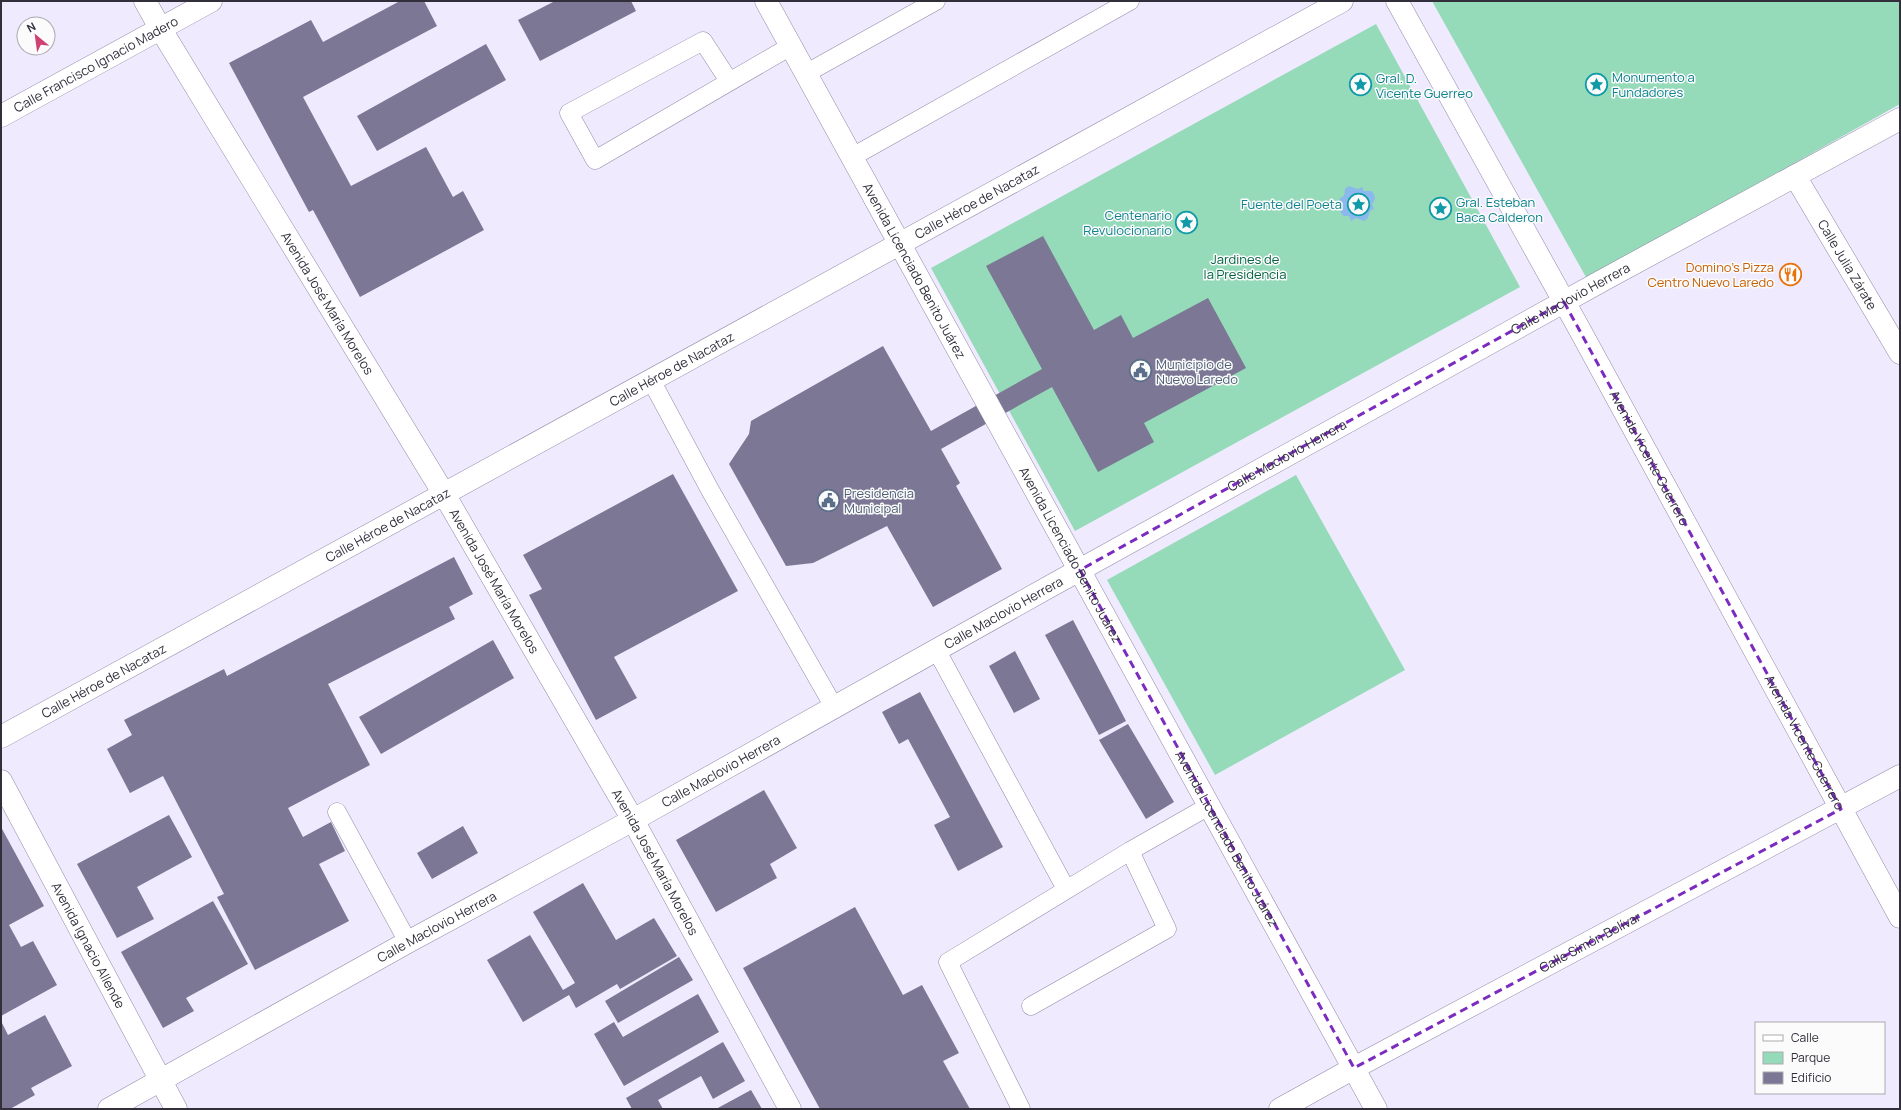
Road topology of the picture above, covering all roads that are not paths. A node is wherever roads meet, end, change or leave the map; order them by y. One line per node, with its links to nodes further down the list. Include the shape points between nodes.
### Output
1 (145, 1): 8 (street, Avenida José María Morelos)
2 (211, 1): 8 (street, Calle Francisco Ignacio Madero)
3 (766, 1): 9 (street, Avenida Licenciado Benito Juárez)
4 (936, 1): 10 (lane)
5 (1130, 1): 14 (lane)
6 (1342, 1): 16 (street, Calle Héroe de Nacataz)
7 (1397, 1): 17 (street, Avenida Vicente Guerrero)
8 (160, 28): 12 (street, Calle Francisco Ignacio Madero); 20 (street, Avenida José María Morelos)
9 (791, 46): 10 (street, Avenida Licenciado Benito Juárez); 11 (lane)
10 (806, 74): 14 (street, Avenida Licenciado Benito Juárez)
11 (729, 81): 11 (lane, via 595,160 569,113 703,41)
12 (1, 116)
13 (1900, 119): 15 (street, Calle Maclovio Herrera)
14 (852, 157): 16 (street, Avenida Licenciado Benito Juárez)
15 (1795, 176): 17 (street, Calle Maclovio Herrera); 18 (street, Calle Julia Zárate)
16 (900, 245): 19 (street, Calle Héroe de Nacataz); 21 (street, Avenida Licenciado Benito Juárez)
17 (1564, 302): 21 (street, Calle Maclovio Herrera); 28 (street, Avenida Vicente Guerrero)
18 (1900, 353)
19 (652, 380): 20 (street, Calle Héroe de Nacataz); 23 (lane, via 710,490)
20 (444, 494): 24 (street, Calle Héroe de Nacataz); 30 (street, Avenida José María Morelos)
21 (1080, 570): 22 (street, Calle Maclovio Herrera); 27 (street, Avenida Licenciado Benito Juárez)
22 (936, 651): 23 (street, Calle Maclovio Herrera); 32 (lane)
23 (834, 707): 30 (street, Calle Maclovio Herrera)
24 (1, 737)
25 (1900, 776): 28 (street, Calle Simón Bolívar)
26 (1, 781): 37 (street, Avenida Ignacio Allende)
27 (1210, 806): 31 (lane); 36 (street, Avenida Licenciado Benito Juárez)
28 (1841, 809): 33 (street, Avenida Vicente Guerrero); 36 (street, Calle Simón Bolívar)
29 (337, 812): 34 (lane)
30 (633, 820): 34 (street, Calle Maclovio Herrera); 40 (street, Avenida José María Morelos)
31 (1130, 851): 32 (lane); 35 (lane, via 1167,929)
32 (1066, 889): 41 (lane, via 948,962)
33 (1900, 917)
34 (408, 942): 37 (street, Calle Maclovio Herrera)
35 (1031, 1006)
36 (1354, 1068): 42 (street, Calle Simón Bolívar); 43 (street, Avenida Licenciado Benito Juárez)
37 (161, 1080): 38 (street, Calle Maclovio Herrera); 39 (street, Avenida Ignacio Allende)
38 (109, 1109)
39 (176, 1109)
40 (790, 1109)
41 (1021, 1109)
42 (1280, 1109)
43 (1376, 1109)

